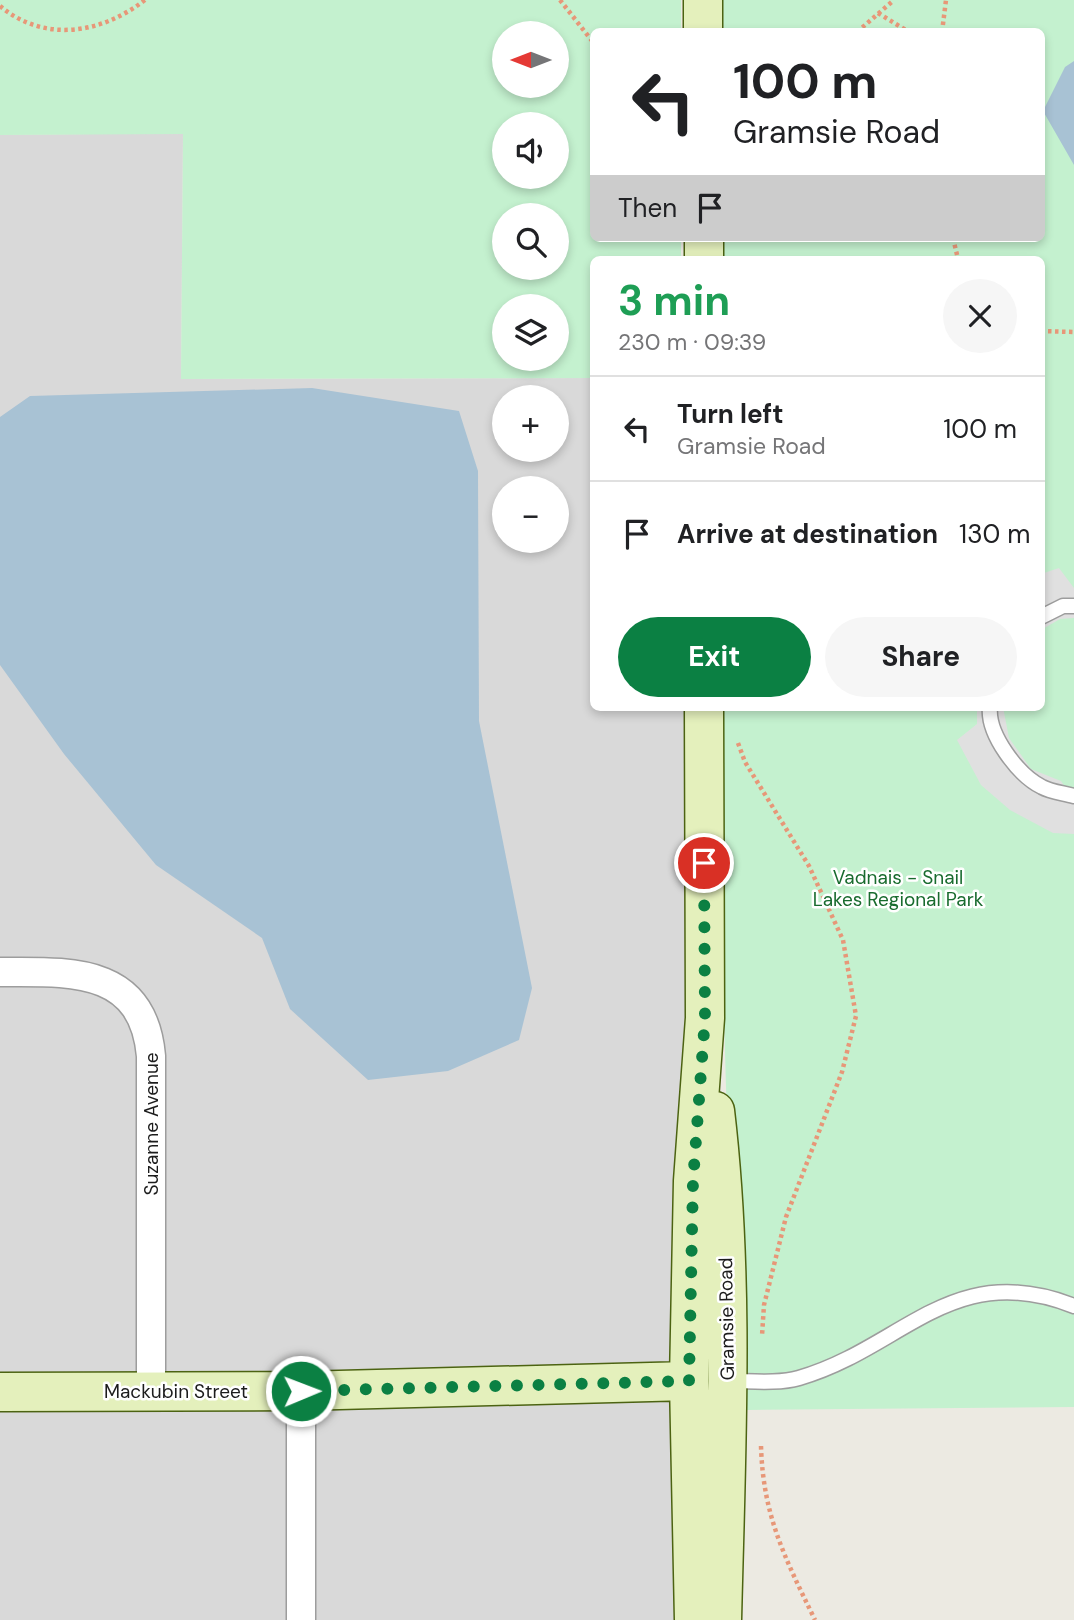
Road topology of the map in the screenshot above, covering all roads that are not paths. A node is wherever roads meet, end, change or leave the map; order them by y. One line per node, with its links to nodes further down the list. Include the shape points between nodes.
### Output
1 (703, 0): 2 (street)
2 (703, 28)
3 (1074, 606): 4 (lane)
4 (1045, 615)
5 (704, 711): 10 (street, Gramsie Road, via 705,1018 693,1181)
6 (990, 711): 7 (lane, via 1007,757 1041,787)
7 (1074, 796)
8 (0, 972): 11 (street, Suzanne Avenue, via 90,975 111,984 143,1019 151,1056)
9 (1074, 1306): 10 (lane, via 1045,1295 988,1292 943,1304 831,1366 796,1379)
10 (718, 1381): 12 (street, Mackubin Street); 15 (street, Gramsie Road); 16 (street, Gramsie Road)
11 (151, 1391): 12 (street, Mackubin Street); 13 (street, Mackubin Street)
12 (301, 1391): 14 (street)
13 (0, 1392)
14 (301, 1620)
15 (694, 1620)
16 (722, 1620)

